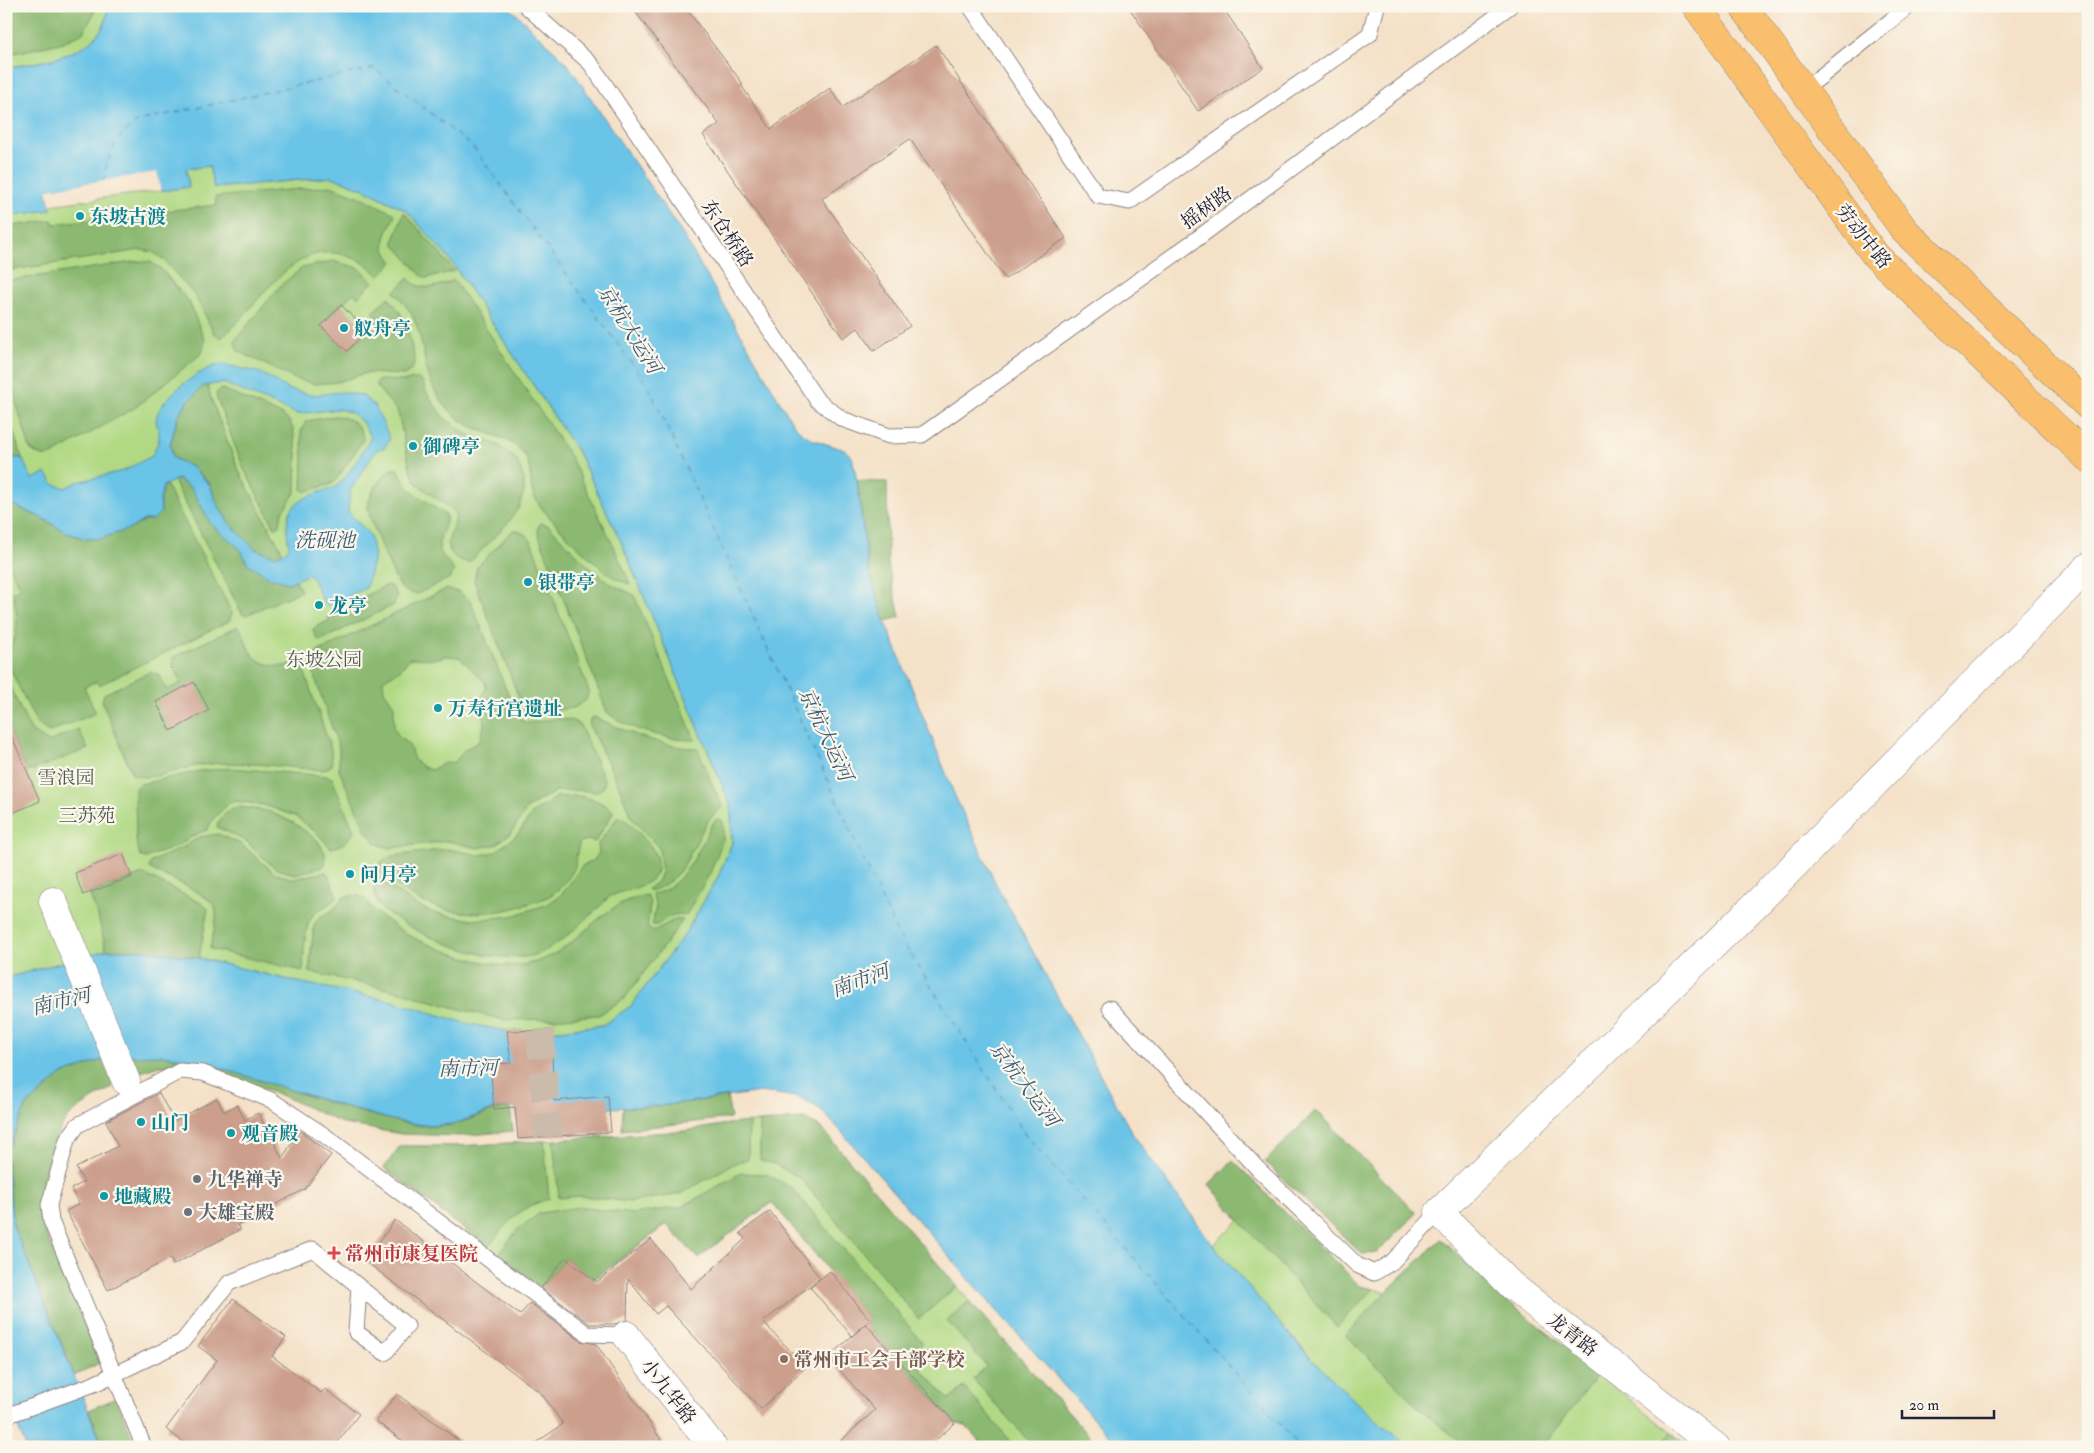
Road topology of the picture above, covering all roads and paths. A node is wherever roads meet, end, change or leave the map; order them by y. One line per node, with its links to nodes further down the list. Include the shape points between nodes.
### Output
1 (526, 6): 10 (lane, 东仓桥路, via 591,64 817,400 842,419 889,436)
2 (970, 6): 3 (lane, via 1098,196 1129,202 1370,34)
3 (1377, 6)
4 (1510, 6): 10 (lane, 摇树路, via 1198,238)
5 (1696, 6): 11 (main road, 劳动中路, via 1876,256)
6 (1743, 6): 8 (main road, 劳动中路)
7 (1909, 6): 8 (lane)
8 (1804, 90): 9 (main road, 劳动中路, via 1905,231)
9 (2088, 406)
10 (922, 435)
11 (2088, 458)
12 (2088, 568): 16 (street, via 1755,905)
13 (53, 901): 15 (street)
14 (1110, 1008): 16 (lane, via 1258,1169 1357,1265 1374,1273 1392,1262)
15 (126, 1081)
16 (1439, 1212): 23 (street, 龙青路, via 1511,1286)
17 (359, 1287): 19 (lane, via 313,1249 229,1283 182,1342)
18 (626, 1334): 19 (lane, via 587,1334 324,1135 271,1100 203,1073 180,1071 78,1125 67,1140 49,1205 51,1221); 22 (street, 小九华路)
19 (114, 1375): 20 (lane); 21 (lane)
20 (6, 1416)
21 (144, 1447)
22 (713, 1447)
23 (1716, 1447)

